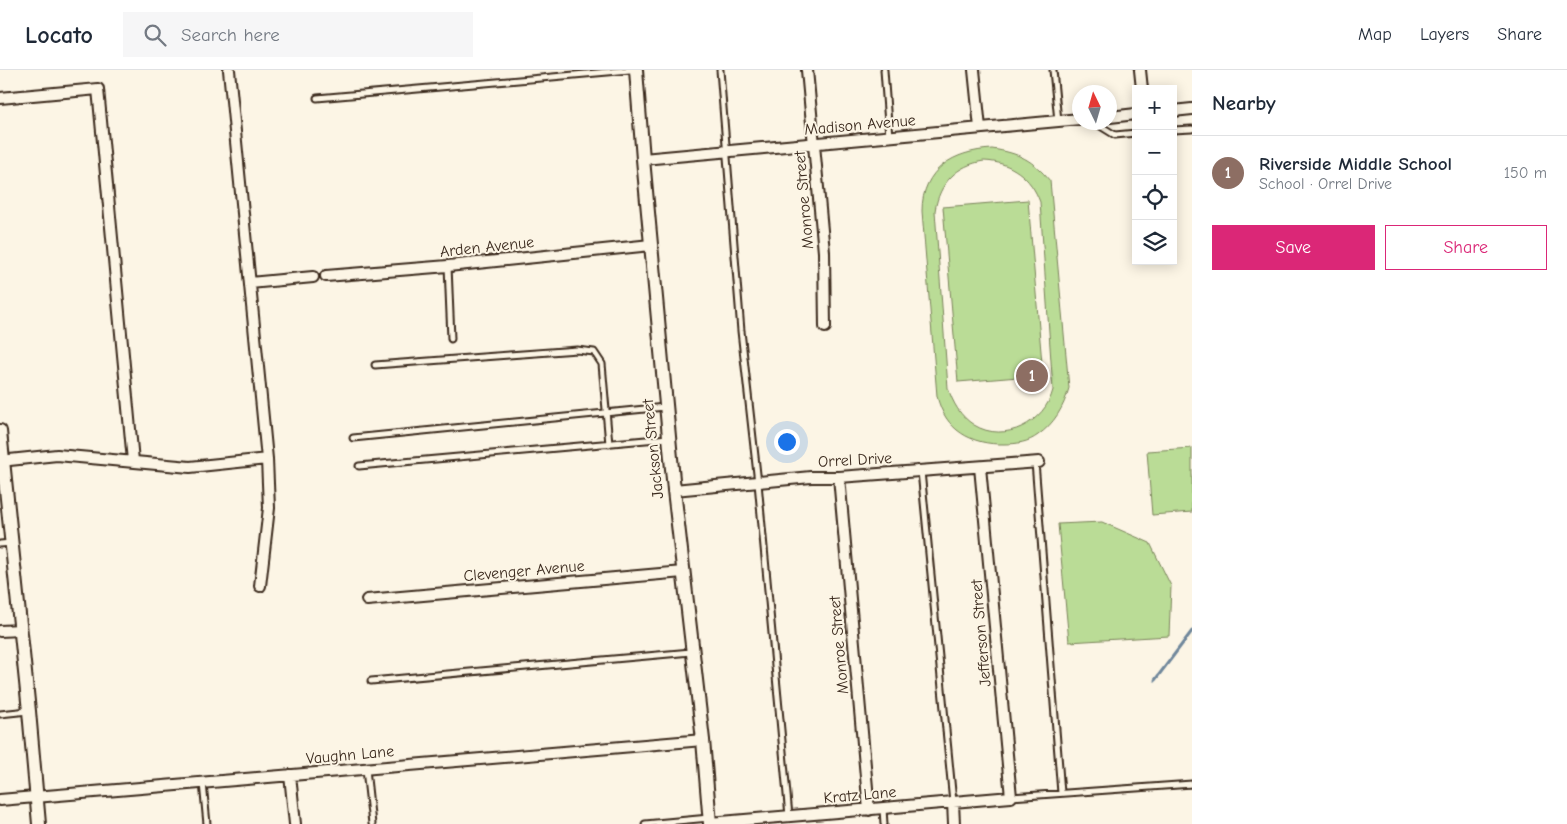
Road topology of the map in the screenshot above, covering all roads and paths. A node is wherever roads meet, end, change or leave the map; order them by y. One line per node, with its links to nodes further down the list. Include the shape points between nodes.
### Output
1 (229, 70): 32 (street)
2 (630, 70): 12 (lane)
3 (636, 70): 27 (street, Jackson Street)
4 (720, 70): 26 (lane)
5 (807, 70): 25 (street, Monroe Street)
6 (884, 70): 24 (lane)
7 (974, 70): 19 (street)
8 (1053, 70): 18 (lane)
9 (1140, 70): 10 (street)
10 (1142, 85)
11 (0, 98): 44 (street, via 98,89)
12 (317, 98)
13 (1192, 109): 14 (street)
14 (1177, 111)
15 (1132, 114): 16 (street)
16 (1117, 116)
17 (1072, 120): 18 (street, Madison Avenue)
18 (1058, 121): 19 (street, Madison Avenue)
19 (980, 128): 24 (street, Madison Avenue)
20 (1192, 129): 22 (lane)
21 (1108, 130): 23 (lane, via 1116,135)
22 (1177, 130)
23 (1132, 133)
24 (890, 137): 25 (street, Madison Avenue)
25 (814, 144): 26 (street, Madison Avenue); 33 (street, Monroe Street, via 824,252)
26 (727, 152): 27 (street, Madison Avenue); 50 (lane, via 741,331)
27 (643, 159): 28 (street, Jackson Street)
28 (651, 244): 29 (street, Arden Avenue); 36 (street, Jackson Street)
29 (448, 266): 30 (street, Arden Avenue); 34 (lane)
30 (326, 276)
31 (313, 278): 32 (street)
32 (250, 283): 42 (street)
33 (825, 327)
34 (451, 339)
35 (375, 365): 37 (lane, via 576,350 594,352 602,364)
36 (666, 407): 37 (lane); 40 (street, Jackson Street)
37 (606, 413): 39 (lane); 41 (lane)
38 (0, 431): 43 (street)
39 (353, 438)
40 (668, 438): 41 (lane); 51 (street, Jackson Street)
41 (609, 444): 46 (lane)
42 (267, 459): 44 (street, via 190,467); 54 (street, via 268,508)
43 (2, 461): 44 (street, via 57,455); 52 (street)
44 (133, 461)
45 (1037, 462): 47 (street, Orrel Drive); 67 (lane)
46 (359, 466)
47 (980, 467): 48 (street, Orrel Drive); 69 (street, Jefferson Street)
48 (922, 471): 49 (street, Orrel Drive); 71 (lane)
49 (839, 477): 50 (street, Orrel Drive); 73 (street, Monroe Street)
50 (758, 482): 51 (street, Orrel Drive); 74 (lane)
51 (674, 490): 53 (street, Jackson Street)
52 (6, 544): 56 (street)
53 (683, 572): 55 (street, Clevenger Avenue); 58 (street, Jackson Street)
54 (260, 586)
55 (367, 600)
56 (21, 630): 57 (street); 60 (street)
57 (0, 631)
58 (693, 652): 59 (lane); 62 (street, Jackson Street)
59 (371, 681)
60 (29, 711): 61 (lane); 68 (street)
61 (0, 714)
62 (703, 740): 63 (street, Vaughn Lane); 76 (street, Jackson Street)
63 (366, 769): 64 (street, Vaughn Lane); 80 (lane)
64 (290, 775): 65 (street, Vaughn Lane); 79 (street)
65 (203, 782): 68 (street, Vaughn Lane); 78 (lane)
66 (1192, 784): 67 (lane)
67 (1061, 793): 69 (lane)
68 (36, 796): 70 (street, Vaughn Lane); 77 (street)
69 (1011, 796): 71 (street, Kratz Lane)
70 (0, 800)
71 (953, 802): 72 (street, Kratz Lane); 83 (street)
72 (882, 809): 73 (street, Kratz Lane); 82 (lane)
73 (869, 810): 75 (street, Kratz Lane)
74 (789, 816): 75 (street, Kratz Lane); 76 (street, Kratz Lane)
75 (809, 819)
76 (710, 822): 81 (lane)
77 (39, 824)
78 (207, 824)
79 (295, 824)
80 (372, 824)
81 (645, 824)
82 (884, 824)
83 (954, 824)

